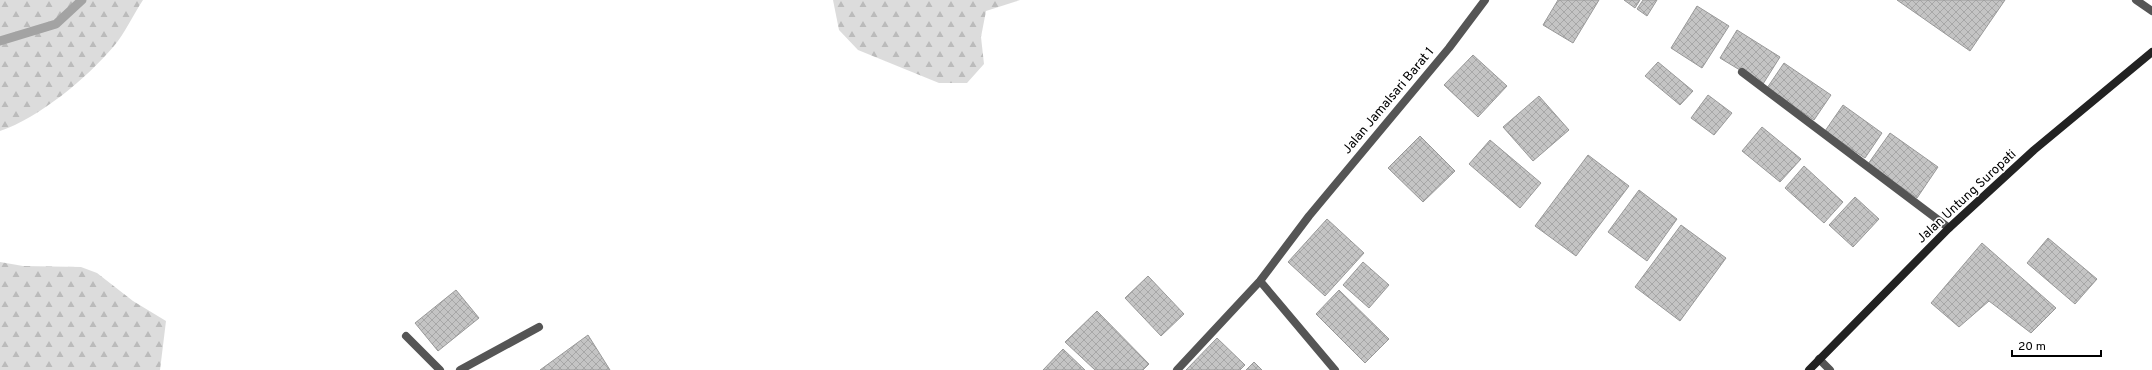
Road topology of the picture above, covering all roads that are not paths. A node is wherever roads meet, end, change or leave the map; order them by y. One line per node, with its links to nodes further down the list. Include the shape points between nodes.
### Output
1 (1485, 0): 7 (street, Jalan Jamalsari Barat 1, via 1449,48 1308,216)
2 (2136, 0): 3 (street)
3 (2152, 11)
4 (2152, 52): 6 (main road, Jalan Untung Suropati, via 2034,150)
5 (1742, 72): 6 (street)
6 (1949, 228): 10 (main road, Jalan Untung Suropati)
7 (1260, 280): 13 (street, Jalan Jamalsari Barat 1); 14 (street)
8 (539, 327): 12 (street)
9 (406, 336): 11 (street)
10 (1819, 359): 15 (main road, Jalan Untung Suropati); 16 (street)
11 (440, 370)
12 (460, 370)
13 (1176, 370)
14 (1335, 370)
15 (1809, 370)
16 (1830, 370)

